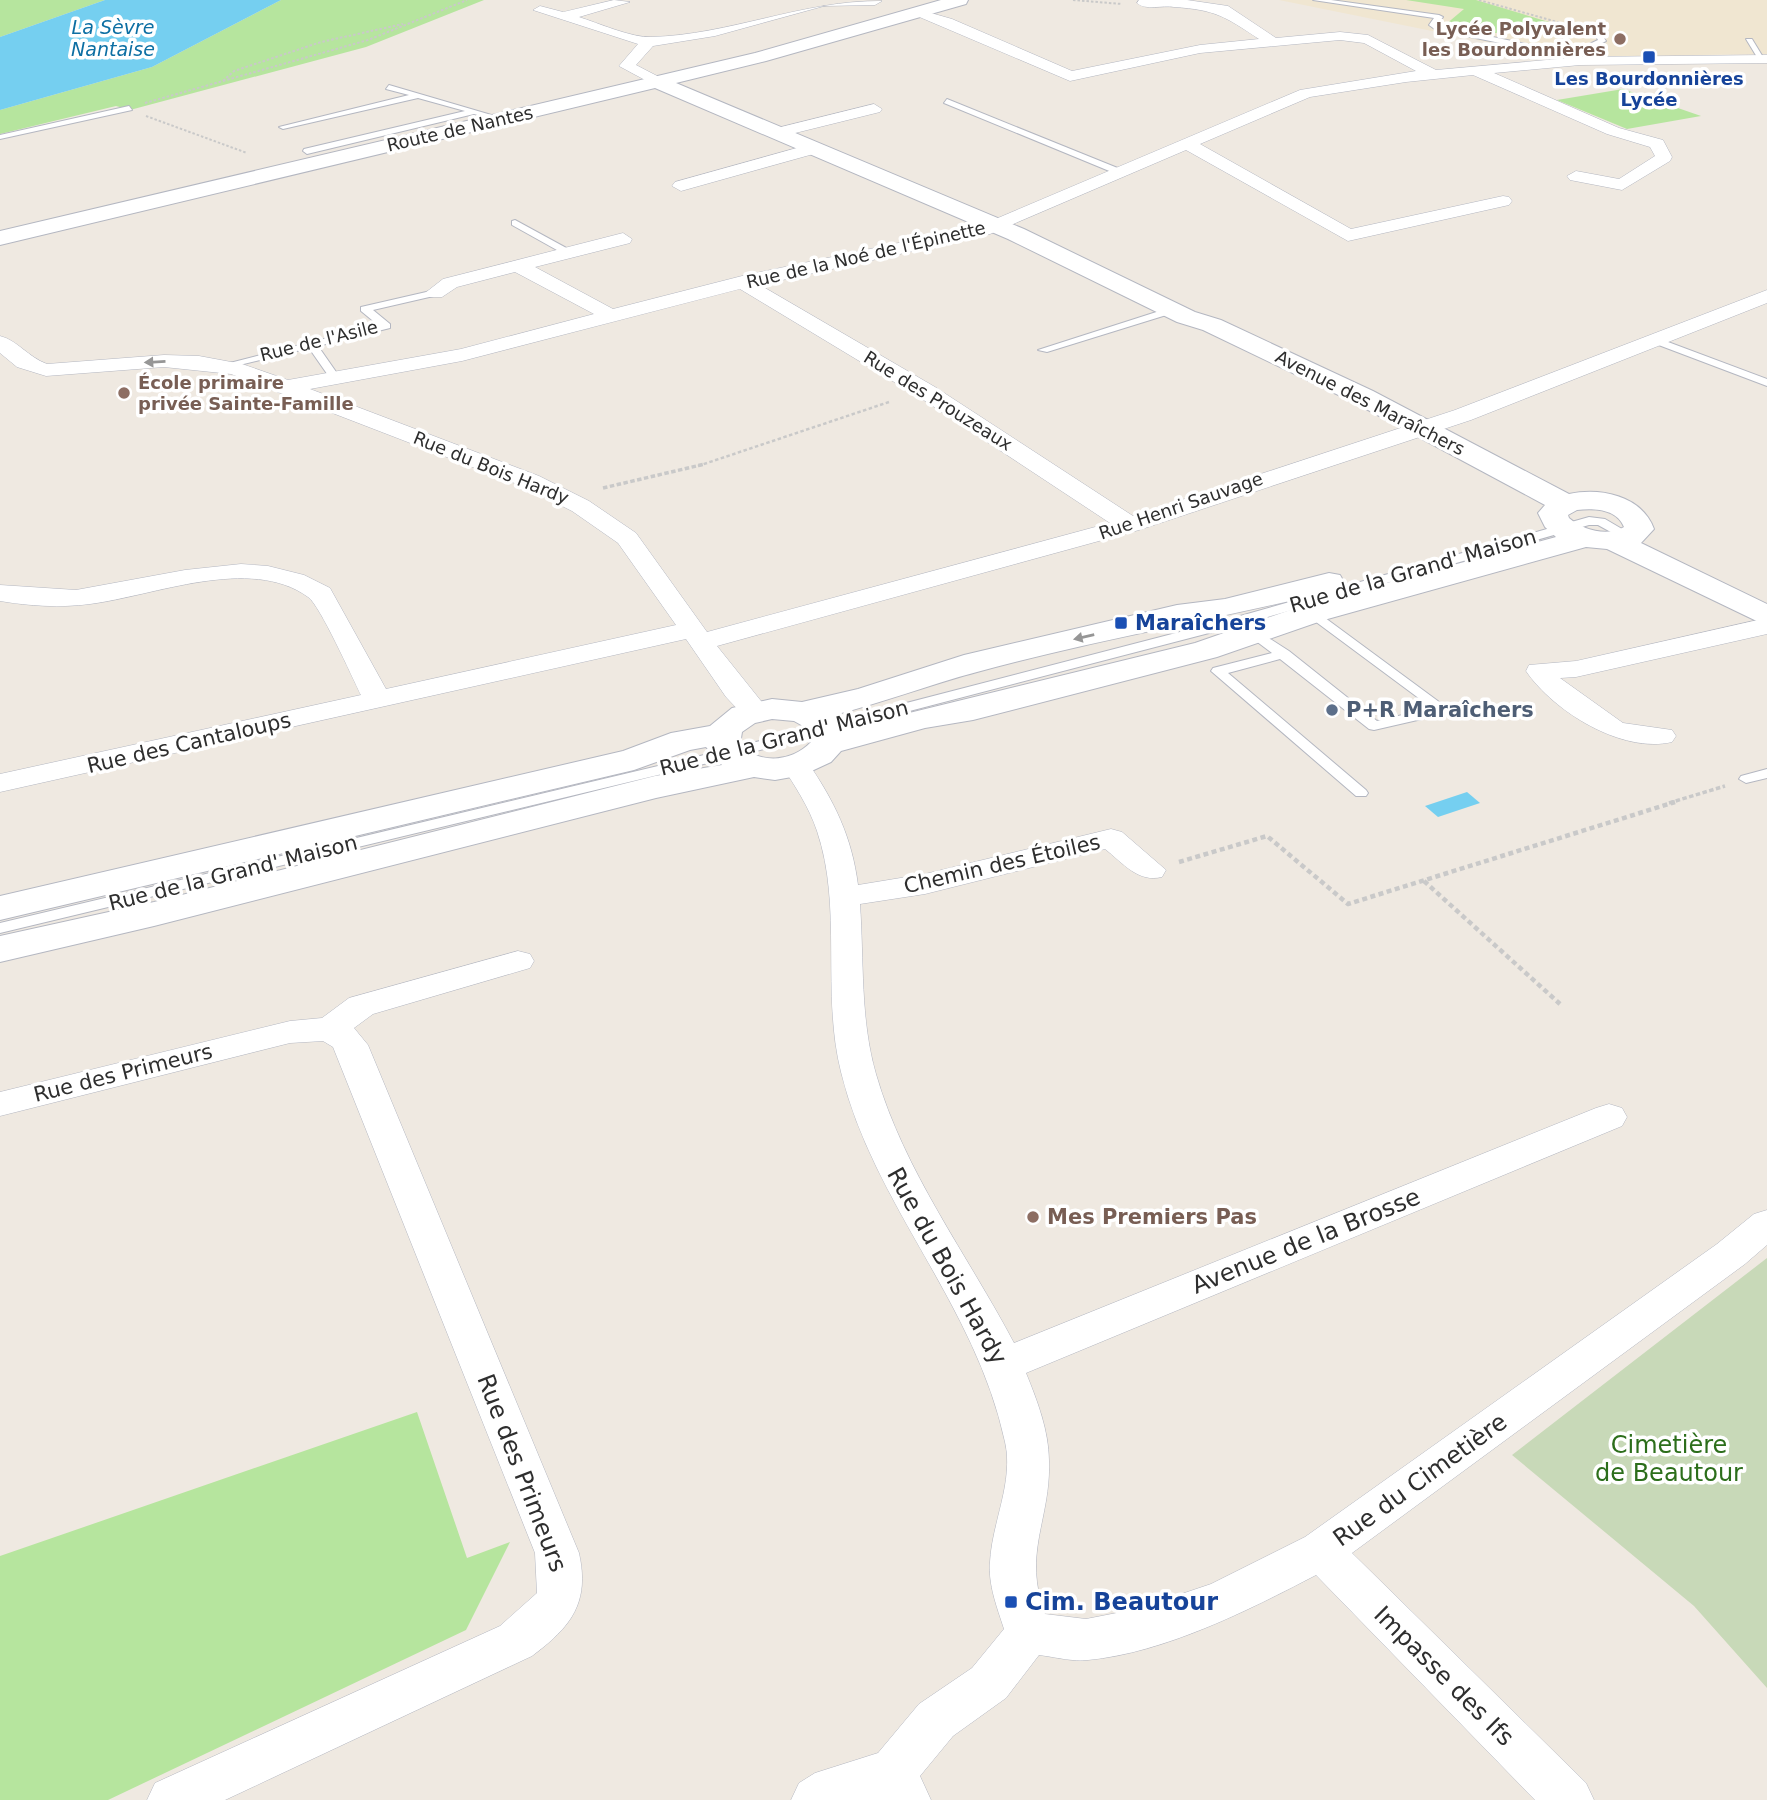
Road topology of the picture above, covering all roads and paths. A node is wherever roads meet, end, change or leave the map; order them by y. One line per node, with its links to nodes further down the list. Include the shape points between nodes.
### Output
1 (467, 0): 13 (path)
2 (960, 0): 11 (main road, Route de Nantes)
3 (1073, 0): 9 (path, via 1103,5)
4 (1316, 0): 19 (lane, via 1439,17 1433,25 1439,29)
5 (1479, 0): 15 (path)
6 (821, 1): 7 (street); 18 (street, via 715,32)
7 (875, 1)
8 (623, 2): 12 (street)
9 (1144, 3): 16 (street, via 1223,9)
10 (540, 10): 12 (street)
11 (917, 13): 16 (street, via 1070,76 1200,49); 25 (main road, Route de Nantes)
12 (566, 16): 18 (street)
13 (414, 23): 24 (path); 24 (path, via 321,42 234,71)
14 (1595, 29): 19 (lane, via 1602,41)
15 (1584, 30)
16 (1271, 41): 23 (street, via 1340,36 1368,39)
17 (1749, 41): 21 (lane)
18 (648, 43): 25 (street, via 627,66)
19 (1566, 51): 20 (lane)
20 (1588, 61): 21 (street, Rue de la Noé de l'Épinette); 22 (street, Rue de la Noé de l'Épinette)
21 (1763, 62)
22 (1475, 71): 23 (street, Rue de la Noé de l'Épinette); 42 (street, via 1613,131 1657,144 1664,157 1622,185)
23 (1434, 75): 37 (street, Rue de la Noé de l'Épinette, via 1306,93)
24 (222, 81): 29 (path)
25 (658, 82): 32 (main road, Route de Nantes); 35 (main road, Avenue des Maraîchers)
26 (389, 87): 27 (lane)
27 (420, 95): 31 (lane); 34 (lane)
28 (947, 101): 41 (lane)
29 (129, 108): 36 (lane)
30 (874, 109): 35 (street)
31 (476, 111): 32 (lane); 39 (lane)
32 (501, 119): 40 (main road, Route de Nantes)
33 (174, 126): 40 (path)
34 (284, 127)
35 (775, 134): 38 (main road, Avenue des Maraîchers)
36 (0, 137)
37 (1189, 145): 41 (street, Rue de la Noé de l'Épinette); 44 (street, via 1348,235)
38 (811, 149): 43 (street); 46 (main road, Avenue des Maraîchers)
39 (307, 151)
40 (290, 169): 47 (main road, Route de Nantes)
41 (1122, 173): 46 (street, Rue de la Noé de l'Épinette)
42 (1576, 176)
43 (681, 186)
44 (1503, 201)
45 (515, 223): 49 (lane)
46 (995, 225): 51 (street, Rue de la Noé de l'Épinette, via 925,245); 54 (main road, Avenue des Maraîchers)
47 (0, 237)
48 (623, 239): 49 (street)
49 (567, 252): 50 (street)
50 (517, 266): 52 (street, via 450,283); 55 (street)
51 (742, 282): 55 (street, Rue de la Noé de l'Épinette); 66 (street, Rue des Prouzeaux)
52 (435, 293): 58 (lane, Rue de l'Asile, via 365,309 386,326)
53 (1767, 296): 56 (street, Rue Henri Sauvage)
54 (1171, 310): 59 (lane); 67 (main road, Avenue des Maraîchers, via 1236,336)
55 (609, 315): 63 (street, Rue de la Noé de l'Épinette, via 462,355)
56 (1651, 339): 64 (lane); 67 (street, Rue Henri Sauvage)
57 (0, 342): 61 (street, Rue de l'Asile, via 24,363)
58 (311, 344): 60 (lane, Rue de l'Asile); 63 (lane)
59 (1043, 350)
60 (223, 366): 61 (street, Rue de l'Asile, one-way to 61, via 164,361); 65 (street, Rue du Bois Hardy)
61 (46, 370): 62 (street)
62 (4, 375)
63 (336, 379): 65 (street, Rue de la Noé de l'Épinette)
64 (1767, 383)
65 (287, 387): 68 (street, Rue du Bois Hardy)
66 (927, 392): 68 (path, via 722,460); 69 (street, Rue des Prouzeaux)
67 (1422, 428): 69 (street, Rue Henri Sauvage); 70 (main road, Avenue des Maraîchers)
68 (569, 498): 78 (street, Rue du Bois Hardy, via 627,538)
69 (1130, 525): 78 (street, Rue Henri Sauvage)
70 (1592, 527): 72 (main road, Avenue des Maraîchers, via 1697,561); 73 (lane, Avenue des Maraîchers); 74 (main road, Rue de la Grand' Maison); 75 (main road, Avenue des Maraîchers); 82 (main road, Rue de la Grand' Maison, via 1225,608 1177,614 964,665 869,696)
71 (0, 593): 80 (street, via 76,598 211,573 246,571 306,583 321,593)
72 (1767, 596)
73 (1767, 606)
74 (1313, 613): 77 (main road, Rue de la Grand' Maison); 79 (lane, via 1443,709 1374,726)
75 (1767, 616)
76 (1767, 625): 83 (street, via 1576,669 1539,670 1552,686 1615,730)
77 (1253, 632): 79 (lane); 82 (main road, Rue de la Grand' Maison, via 1206,650 973,710)
78 (696, 636): 80 (street, Rue des Cantaloups); 81 (street, Rue du Bois Hardy)
79 (1284, 654): 89 (lane, via 1218,671)
80 (378, 701): 88 (street, Rue des Cantaloups)
81 (755, 711): 82 (main road, via 788,709); 84 (main road, via 733,721)
82 (820, 728): 84 (lane, Rue de la Grand' Maison); 85 (main road, via 811,761)
83 (1662, 736)
84 (734, 752): 85 (main road); 93 (main road, Rue de la Grand' Maison, via 696,737 634,759); 94 (lane, Rue de la Grand' Maison); 95 (main road, Rue de la Grand' Maison, via 731,774 642,791)
85 (796, 766): 92 (street, Rue du Bois Hardy, via 828,819)
86 (1767, 772): 87 (lane)
87 (1746, 779): 91 (path)
88 (0, 783)
89 (1361, 793)
90 (1151, 870): 91 (path, via 1267,836 1348,904); 92 (street, Chemin des Étoiles, via 1111,838 926,884)
91 (1423, 880): 97 (path)
92 (843, 896): 102 (street, Rue du Bois Hardy, via 847,1003 858,1072 875,1125 884,1151)
93 (0, 908)
94 (0, 928)
95 (0, 949)
96 (518, 961): 98 (street, via 360,1006)
97 (1560, 1004)
98 (329, 1030): 99 (street, Rue des Primeurs, via 290,1032); 106 (street, Rue des Primeurs, via 351,1045 564,1578 559,1601 545,1620 516,1641)
99 (0, 1104)
100 (1609, 1117): 102 (street, Avenue de la Brosse)
101 (1767, 1224): 103 (street, Rue du Cimetière)
102 (1003, 1364): 104 (street, Rue du Bois Hardy, via 1028,1449 1011,1562 1014,1590)
103 (1321, 1551): 104 (street, Rue du Cimetière, via 1224,1600 1137,1630 1086,1640); 108 (street, Impasse des Ifs)
104 (1029, 1633): 105 (street, via 989,1683 936,1720)
105 (900, 1785): 107 (street, via 832,1790)
106 (173, 1800)
107 (816, 1800)
108 (1569, 1800)

